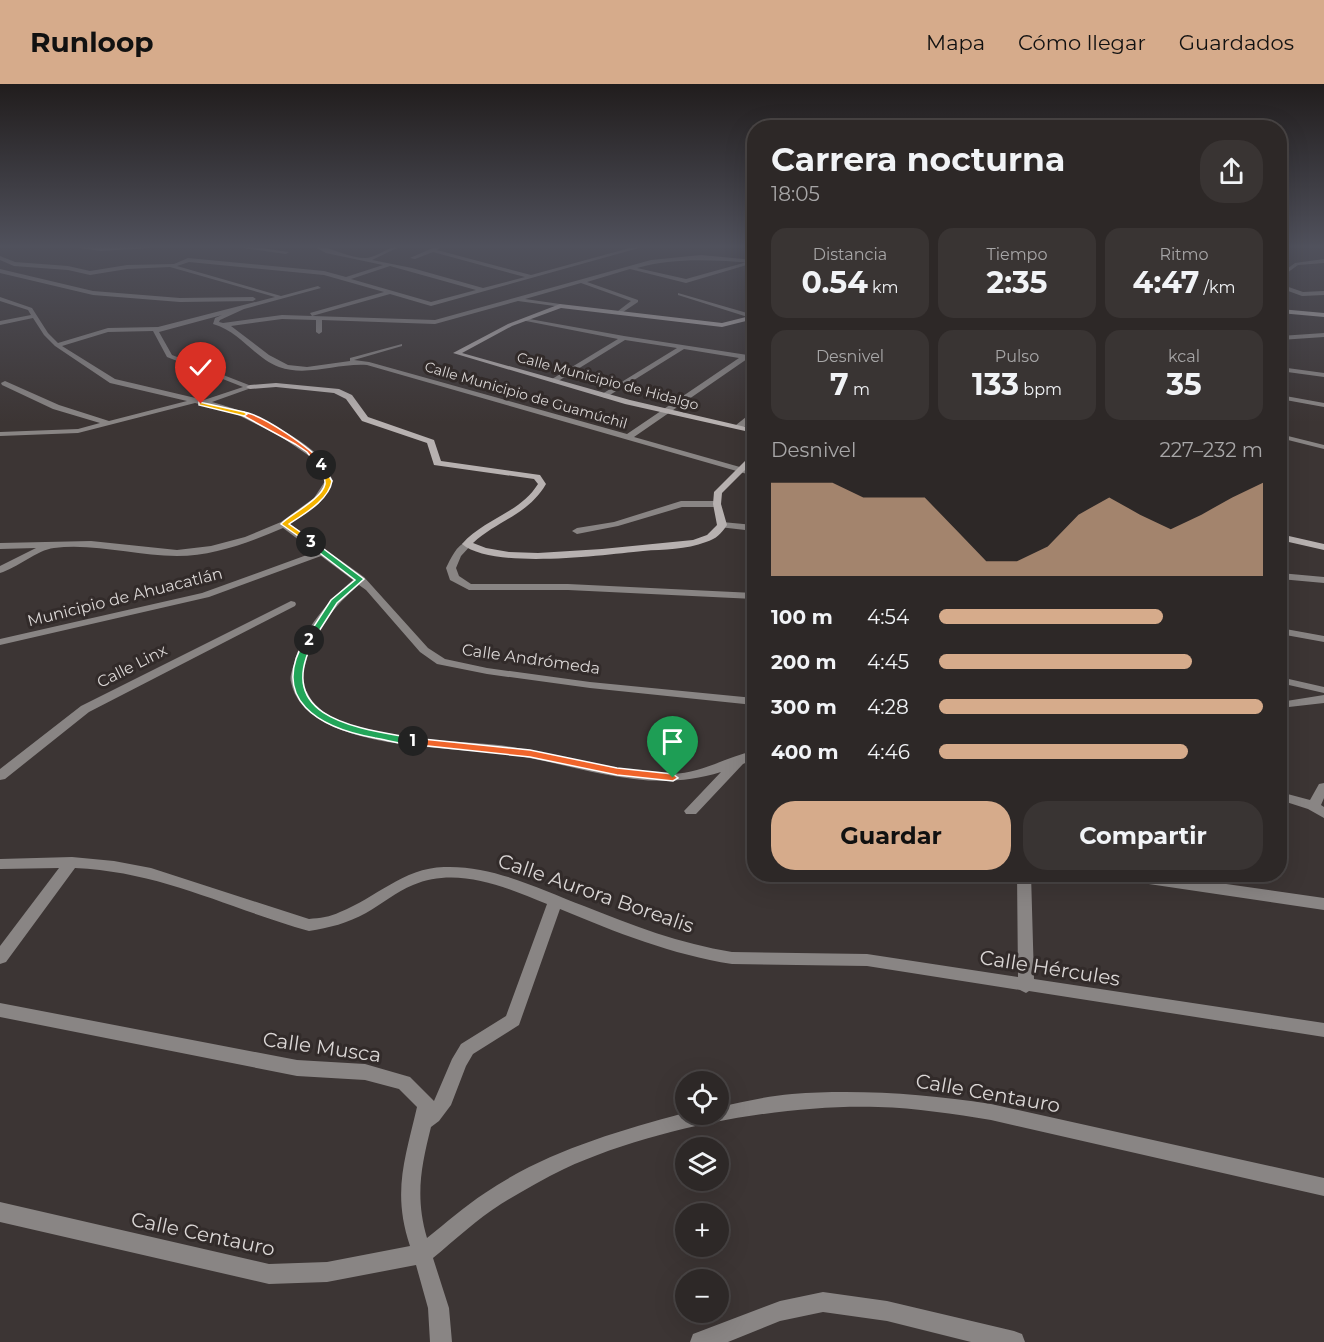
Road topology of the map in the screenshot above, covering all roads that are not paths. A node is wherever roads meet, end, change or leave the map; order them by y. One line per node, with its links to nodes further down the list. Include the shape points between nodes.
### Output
1 (19, 305): 14 (street)
2 (250, 305): 8 (street)
3 (345, 305): 15 (street)
4 (495, 305): 16 (street, via 435,322)
5 (552, 305): 9 (street)
6 (631, 305): 10 (street)
7 (714, 305): 12 (street)
8 (245, 306): 20 (street, via 216,319 215,323); 21 (street)
9 (560, 306): 10 (street); 17 (street)
10 (620, 312): 18 (street, via 722,324)
11 (1287, 312): 13 (street)
12 (747, 315)
13 (1324, 315)
14 (36, 316): 19 (street); 26 (street)
15 (300, 317): 16 (street); 20 (street)
16 (319, 317): 22 (street)
17 (526, 319): 25 (street); 33 (street, Calle Municipio de Hidalgo, via 456,353)
18 (747, 319)
19 (0, 323)
20 (221, 325): 30 (street, Calle Municipio de Guamúchil, via 237,332 271,361 289,368 313,369)
21 (157, 331): 26 (street, via 108,330); 35 (street, via 169,356)
22 (319, 332)
23 (1324, 334): 24 (street)
24 (1287, 337)
25 (624, 338): 28 (street); 33 (street)
26 (57, 345): 38 (street, via 113,381)
27 (400, 345): 30 (street)
28 (682, 348): 29 (street); 36 (street)
29 (745, 357): 40 (street)
30 (348, 362): 46 (street, Calle Municipio de Guamúchil, via 367,363)
31 (1287, 370): 32 (street)
32 (1324, 375)
33 (555, 381): 36 (street, Calle Municipio de Hidalgo)
34 (5, 383): 42 (street, via 56,407)
35 (250, 387): 38 (street); 59 (street, via 276,385 336,391 349,397 371,422 431,442 437,463 541,480 539,490 517,510 475,534)
36 (605, 396): 40 (street, Calle Municipio de Hidalgo)
37 (1287, 398): 39 (street)
38 (197, 403): 42 (street); 53 (street, via 235,410 259,420 318,459 328,487 309,507)
39 (1324, 405)
40 (666, 411): 43 (street, Calle Municipio de Hidalgo); 46 (street)
41 (747, 421): 43 (street)
42 (109, 424): 45 (street, via 69,432)
43 (739, 427): 44 (street, Calle Municipio de Hidalgo)
44 (747, 429)
45 (0, 434)
46 (627, 438): 50 (street, Calle Municipio de Guamúchil)
47 (1287, 438): 48 (street)
48 (1324, 447)
49 (747, 463): 50 (street)
50 (741, 469): 51 (street, Calle Municipio de Guamúchil); 52 (street, via 721,486)
51 (747, 471)
52 (717, 504): 54 (street); 56 (street, via 681,504)
53 (284, 524): 58 (street, via 248,539 177,553); 62 (street, Calle Andrómeda)
54 (722, 525): 55 (street); 59 (street, via 711,537 681,545 519,556 486,553)
55 (747, 527)
56 (578, 531)
57 (1287, 539): 61 (street)
58 (51, 544): 60 (street); 63 (street)
59 (467, 544): 67 (street, via 451,568 454,578 473,588 568,587)
60 (0, 546)
61 (1324, 547)
62 (323, 552): 65 (street, Calle Andrómeda); 71 (street, Municipio de Ahuacatlán, via 205,595)
63 (0, 570)
64 (1287, 577): 66 (street)
65 (360, 579): 75 (street, Calle Andrómeda, via 424,650 441,662 590,686); 78 (street, via 328,608 300,657 296,681 303,699 323,719 388,738 530,753 650,777 702,773)
66 (1324, 580)
67 (747, 598)
68 (291, 604): 79 (street, Calle Linx, via 85,709)
69 (1287, 632): 70 (street)
70 (1324, 639)
71 (0, 642)
72 (1287, 682): 73 (street)
73 (1324, 690)
74 (1324, 699): 76 (street)
75 (747, 700)
76 (1287, 704)
77 (747, 758): 78 (street)
78 (739, 761): 83 (street)
79 (0, 776)
80 (1324, 787): 82 (street)
81 (1287, 799): 82 (street)
82 (1318, 810): 84 (street)
83 (691, 811)
84 (1324, 820)
85 (72, 862): 86 (street, Calle Aurora Borealis); 89 (street, Calle Aurora Borealis, via 150,872 309,925 336,923 406,880 441,872 487,877); 91 (street)
86 (0, 864)
87 (1024, 882): 93 (street)
88 (1170, 882): 90 (street)
89 (555, 901): 92 (street, Calle Aurora Borealis, via 685,948 732,958); 96 (street, via 513,1020 468,1048 444,1105)
90 (1324, 904)
91 (0, 958)
92 (767, 958): 93 (street, Calle Hércules, via 867,960)
93 (1026, 986): 95 (street, Calle Hércules)
94 (0, 1010): 96 (street, Calle Musca, via 297,1068 365,1072 404,1083 427,1104)
95 (1324, 1030)
96 (423, 1122): 99 (street, Calle Musca, via 412,1166 410,1208)
97 (1324, 1187): 99 (street, Calle Centauro, via 991,1112 878,1099 790,1102 684,1121 557,1163 492,1199)
98 (0, 1212): 99 (street, Calle Centauro, via 269,1274 327,1272)
99 (422, 1254): 100 (street, Calle Musca, via 436,1294)
100 (441, 1342)
101 (701, 1342): 102 (street, via 780,1311 823,1302 897,1313)
102 (1014, 1342)

